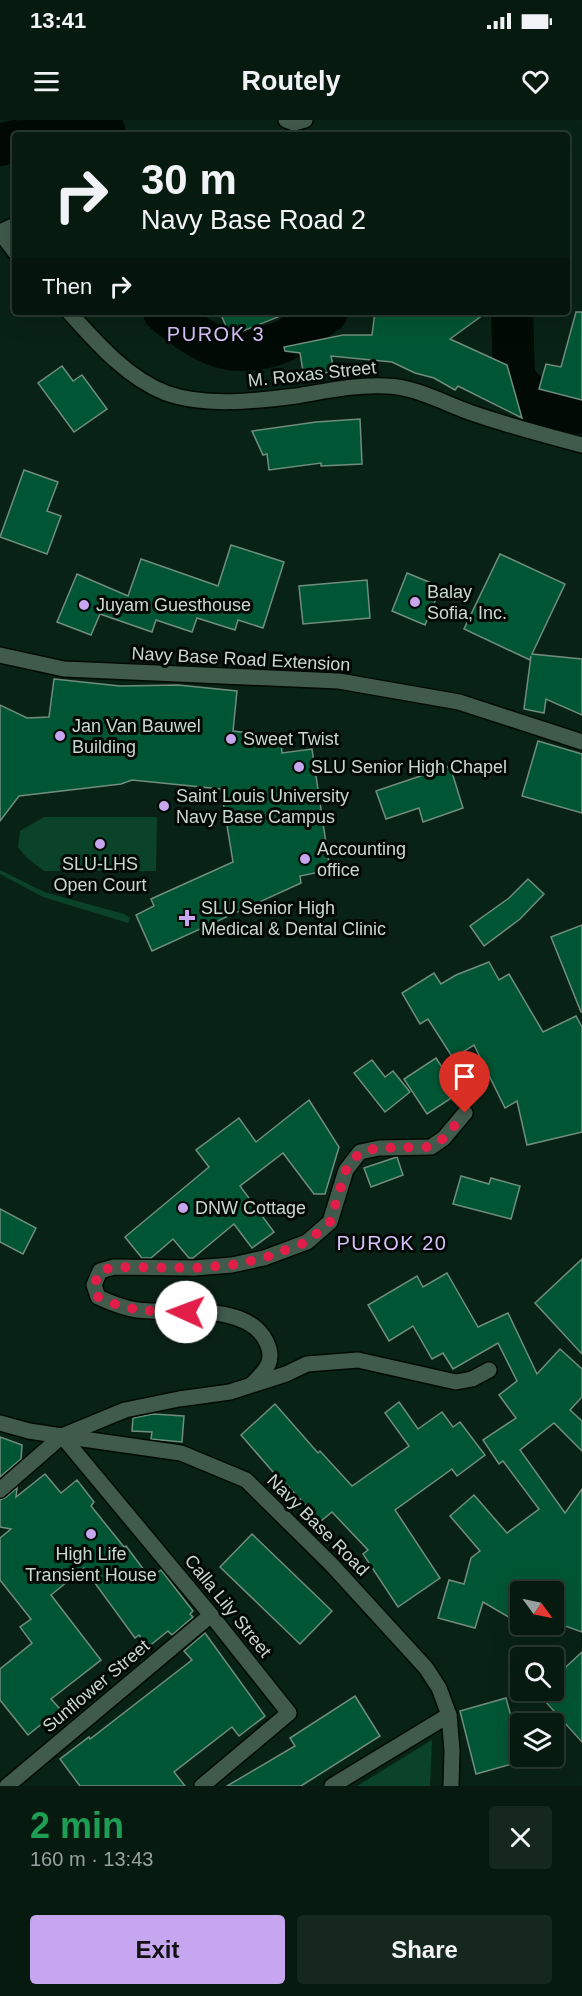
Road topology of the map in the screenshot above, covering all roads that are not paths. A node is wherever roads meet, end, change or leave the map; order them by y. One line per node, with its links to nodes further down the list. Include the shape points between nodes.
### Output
1 (286, 120): 2 (street)
2 (305, 120)
3 (0, 232): 4 (street)
4 (12, 248)
5 (72, 315): 6 (street, M. Roxas Street, via 117,361 139,379 166,393 244,402 388,386 410,389 516,428)
6 (582, 445)
7 (0, 655): 8 (street, Navy Base Road Extension, via 64,669 339,681 459,702)
8 (582, 742)
9 (465, 1113): 11 (street, via 431,1147 360,1152 346,1170 330,1222 307,1242 232,1265 114,1267 100,1271 94,1285 98,1297 114,1305 230,1315 261,1331 270,1348 269,1367)
10 (489, 1370): 11 (street, via 456,1382 358,1360 308,1364)
11 (252, 1384): 13 (street, via 230,1392 122,1412)
12 (0, 1423): 13 (street, Navy Base Road)
13 (62, 1436): 14 (street); 15 (street, Calla Lily Street); 16 (street, Navy Base Road, via 181,1453 246,1480 331,1564 426,1668)
14 (0, 1490)
15 (211, 1615): 17 (street, Sunflower Street); 18 (street, Calla Lily Street, via 289,1713)
16 (449, 1715): 19 (street); 20 (street, Navy Base Road)
17 (7, 1786)
18 (202, 1786)
19 (332, 1786)
20 (451, 1786)

